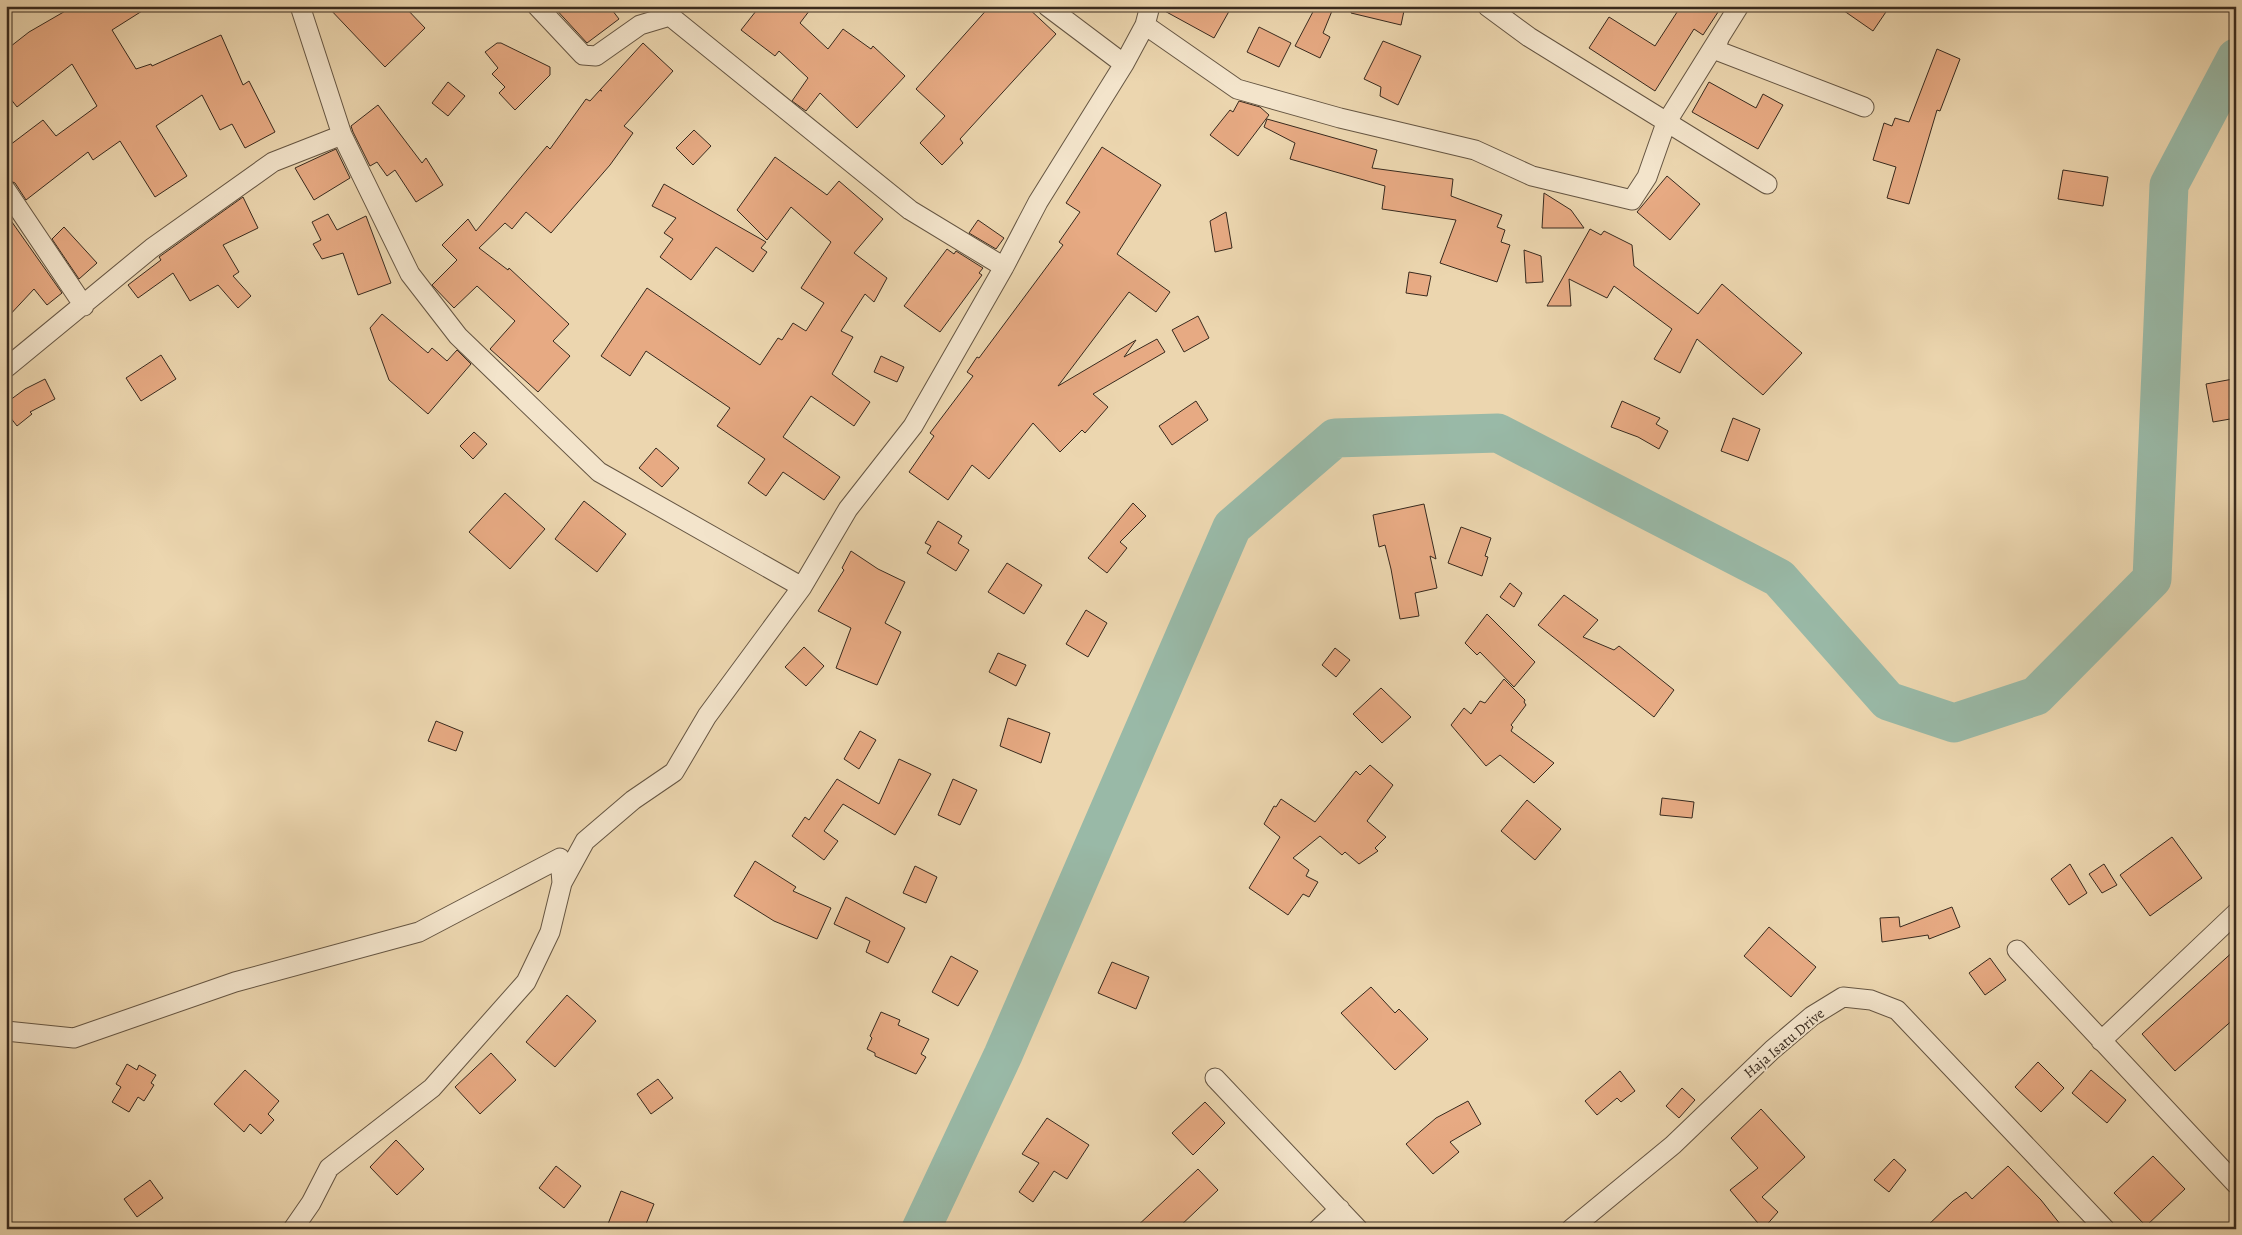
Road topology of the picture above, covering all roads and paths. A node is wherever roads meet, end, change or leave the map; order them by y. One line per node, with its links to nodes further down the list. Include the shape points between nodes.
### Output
1 (300, 6): 13 (street)
2 (537, 6): 7 (street, via 583,55 596,56 640,24)
3 (1047, 6): 10 (street)
4 (1150, 6): 8 (street)
5 (1488, 6): 12 (street, via 1529,37)
6 (1739, 6): 9 (street)
7 (665, 11): 16 (street, via 910,210)
8 (1145, 25): 10 (street); 12 (street, via 1237,89 1340,118 1475,150 1532,176 1632,200 1647,176)
9 (1713, 49): 11 (street); 12 (street)
10 (1124, 64): 16 (street, via 1038,202)
11 (1864, 107)
12 (1666, 123): 14 (street)
13 (342, 135): 17 (street, via 273,162 152,248); 19 (street, via 410,274 458,336 600,472)
14 (1767, 184)
15 (6, 190): 17 (street)
16 (1004, 267): 19 (street, via 913,426 848,509)
17 (84, 306): 18 (street)
18 (6, 368)
19 (802, 587): 20 (street, via 706,716 674,772 585,841)
20 (562, 884): 23 (street, via 560,858 419,932 236,982 74,1038); 28 (street, via 550,932 526,982 432,1088 329,1168)
21 (2236, 913): 24 (street)
22 (2017, 950): 24 (street)
23 (6, 1031)
24 (2101, 1041): 26 (street)
25 (1215, 1078): 27 (street)
26 (2235, 1181)
27 (1340, 1209): 29 (street); 30 (street)
28 (293, 1229)
29 (1318, 1229)
30 (1358, 1229)
31 (1571, 1229): 32 (street, Haja Isatu Drive, via 1674,1145 1812,1016 1843,997 1871,1000 1897,1010)
32 (2105, 1229)

